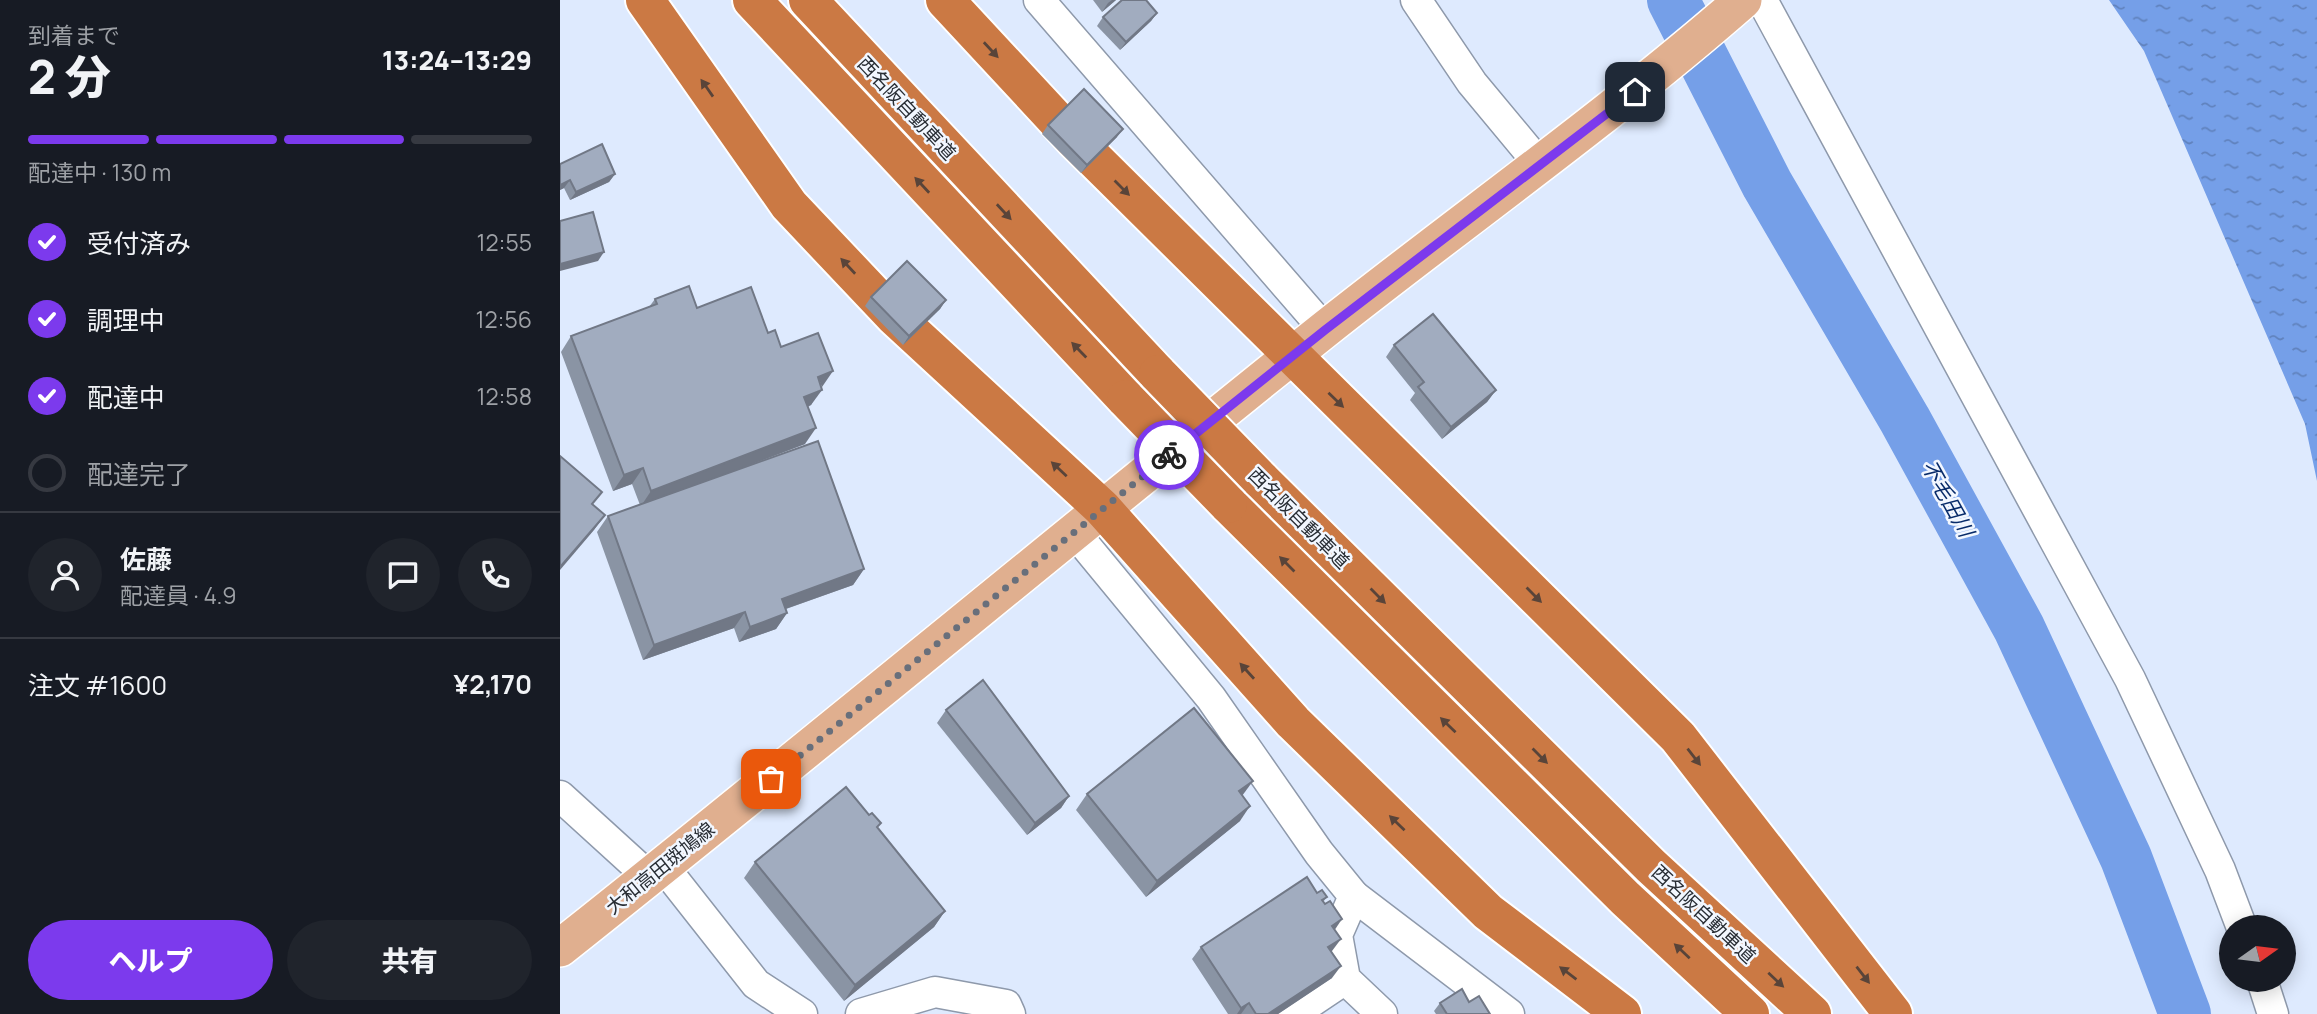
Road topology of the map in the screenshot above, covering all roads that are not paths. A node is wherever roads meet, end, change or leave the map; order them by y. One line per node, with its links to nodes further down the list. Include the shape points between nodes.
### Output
1 (645, 0): 12 (highway, one-way to 1, via 789,205)
2 (752, 0): 27 (highway, one-way to 2, bridge, via 1625,898 1228,504)
3 (808, 0): 28 (highway, 西名阪自動車道, one-way to 28, bridge, via 1259,479 1651,866)
4 (945, 0): 11 (highway, one-way to 11, via 1074,139)
5 (1039, 0): 10 (street)
6 (1416, 0): 9 (street, via 1472,83)
7 (1762, 0): 16 (street, via 2130,679)
8 (1736, 7): 9 (main road, 大和高田斑鳩線)
9 (1541, 166): 10 (main road, 大和高田斑鳩線)
10 (1325, 330): 11 (main road, 大和高田斑鳩線)
11 (1292, 357): 12 (main road, 大和高田斑鳩線); 29 (highway, one-way to 29, via 1678,737)
12 (1089, 520): 14 (main road, 大和高田斑鳩線); 15 (street, via 1319,853); 26 (highway, one-way to 12, via 1488,912)
13 (560, 796): 14 (street)
14 (656, 872): 17 (main road, 大和高田斑鳩線); 20 (street, via 756,984)
15 (1354, 896): 18 (street, via 1337,935); 25 (street)
16 (2237, 915)
17 (560, 948)
18 (1345, 979): 23 (street); 24 (street)
19 (2266, 992): 30 (street)
20 (802, 1014)
21 (861, 1014): 22 (street, via 935,992 1006,1005)
22 (1010, 1014)
23 (1293, 1014)
24 (1382, 1014)
25 (1509, 1014)
26 (1622, 1014)
27 (1750, 1014)
28 (1812, 1014)
29 (1893, 1014)
30 (2273, 1014)

